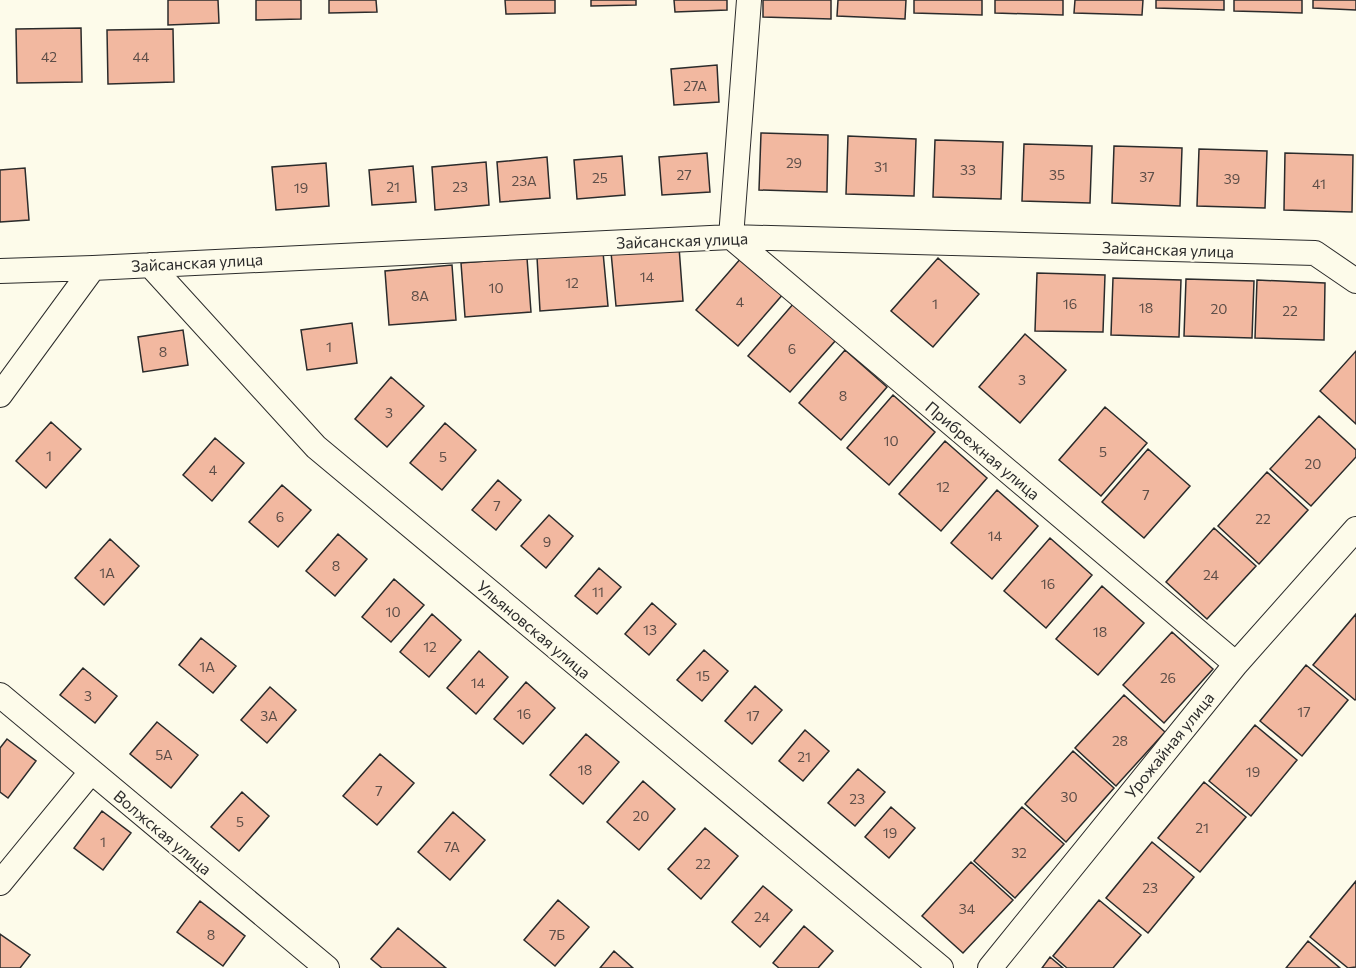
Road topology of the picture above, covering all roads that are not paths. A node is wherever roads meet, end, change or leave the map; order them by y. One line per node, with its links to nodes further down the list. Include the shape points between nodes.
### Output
1 (749, 0): 2 (street)
2 (731, 237): 3 (street, Зайсанская улица); 6 (street, Зайсанская улица, via 1315,253); 9 (street, Прибрежная улица)
3 (150, 265): 4 (street, Зайсанская улица); 14 (street, Ульяновская улица, via 316,447)
4 (93, 268): 5 (street, Зайсанская улица); 7 (street)
5 (0, 271)
6 (1356, 281)
7 (0, 395)
8 (1356, 529): 9 (street, Урожайная улица)
9 (1236, 664): 15 (street, Урожайная улица)
10 (0, 695): 11 (street, Волжская улица)
11 (91, 772): 12 (street); 13 (street, Волжская улица)
12 (0, 883)
13 (327, 968)
14 (940, 968)
15 (990, 968)

